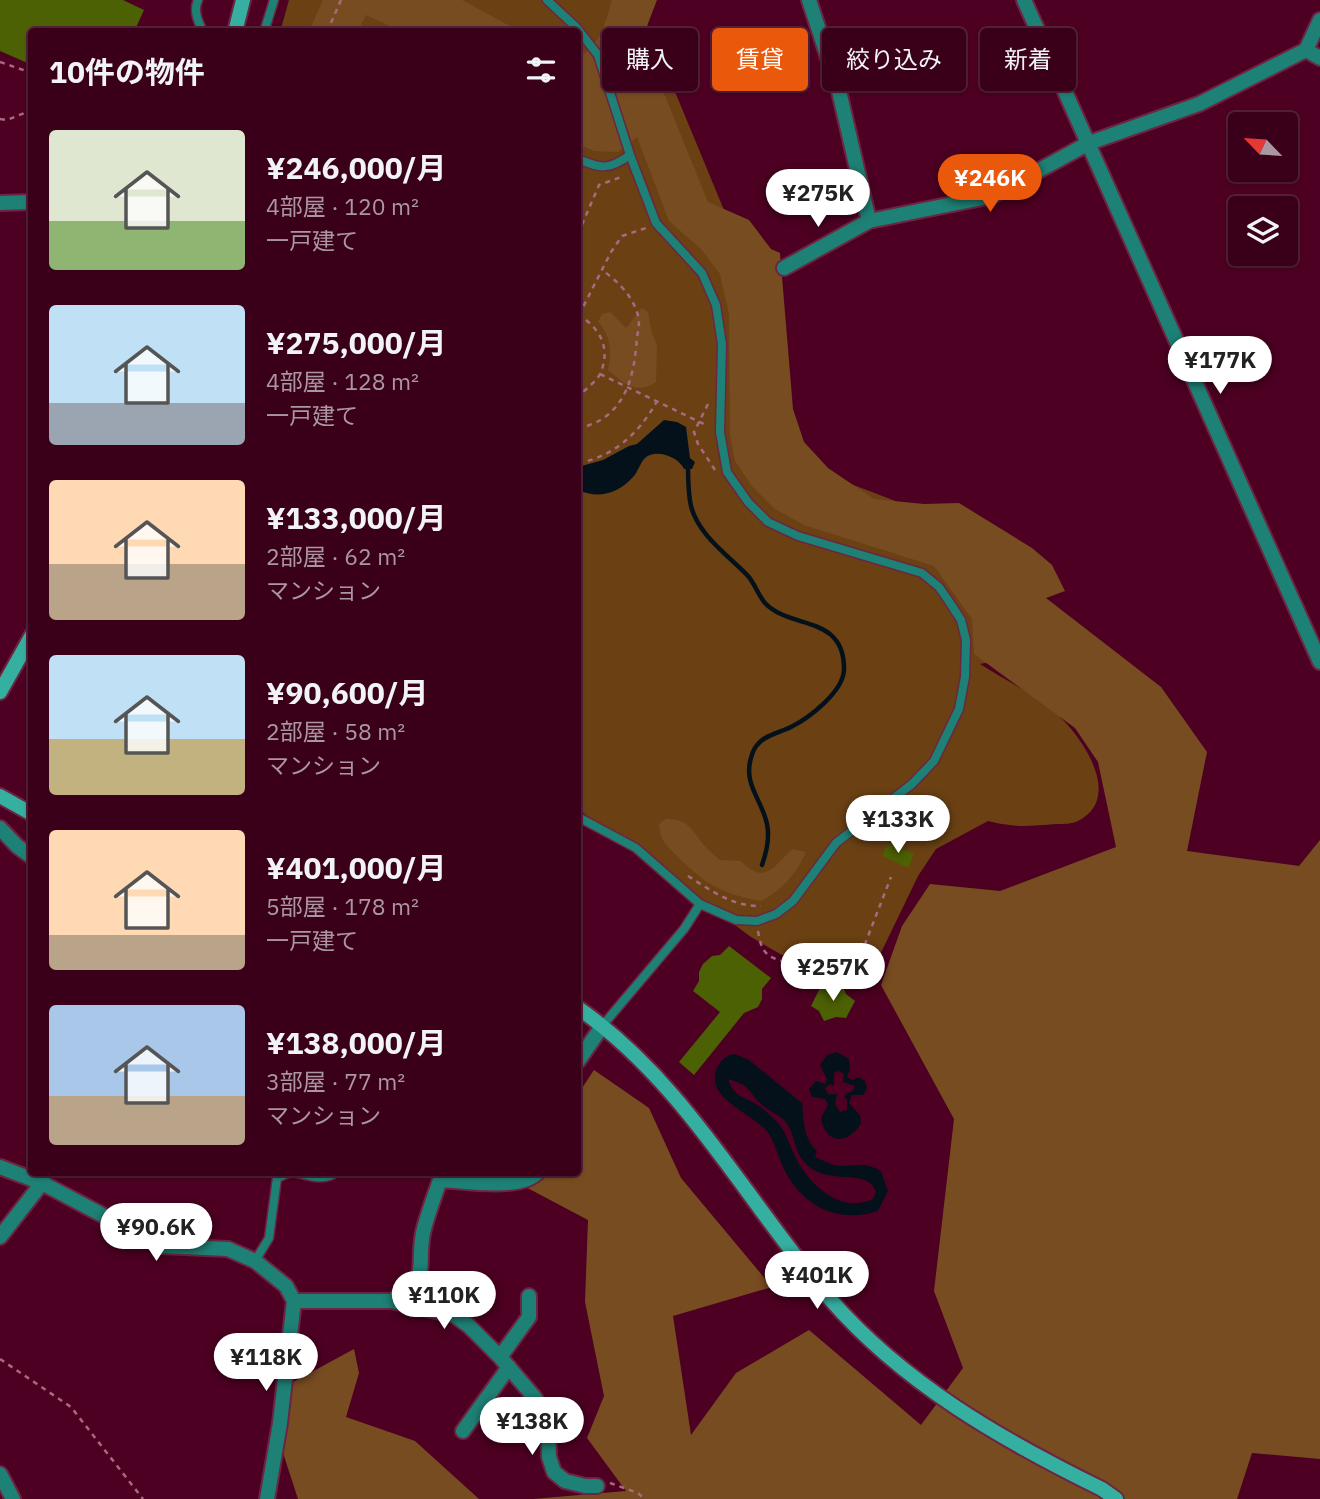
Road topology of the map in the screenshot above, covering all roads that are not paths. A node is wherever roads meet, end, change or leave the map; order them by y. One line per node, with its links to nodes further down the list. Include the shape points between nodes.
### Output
1 (198, 0): 8 (lane, via 195,6)
2 (243, 0): 9 (street)
3 (274, 0): 10 (lane)
4 (547, 0): 11 (lane)
5 (810, 0): 20 (street, via 839,92)
6 (1024, 0): 15 (street)
7 (1320, 20): 13 (street)
8 (202, 28)
9 (236, 28)
10 (265, 28)
11 (577, 28)
12 (581, 33): 16 (lane, via 598,55)
13 (1306, 50): 14 (street); 15 (street, via 1199,104)
14 (1320, 58)
15 (1089, 143): 20 (street, via 992,195); 23 (street)
16 (630, 155): 17 (lane, via 603,167); 30 (lane, via 656,223 702,273 716,305 722,344 720,432 727,472 768,522 798,536 922,573 950,603 966,640 959,709 934,761 912,784 836,843 793,901 776,914 757,921 736,920)
17 (581, 160)
18 (28, 202): 19 (street)
19 (0, 203)
20 (869, 221): 21 (street)
21 (784, 268)
22 (28, 642): 24 (street)
23 (1320, 663)
24 (0, 692)
25 (0, 796): 26 (street)
26 (28, 812)
27 (581, 819): 30 (lane, via 636,848)
28 (0, 828): 29 (street)
29 (28, 854)
30 (700, 904): 32 (lane)
31 (581, 1010): 32 (street)
32 (603, 1026): 33 (street); 53 (street, via 653,1071 692,1116 785,1243 876,1345 992,1431)
33 (581, 1057)
34 (0, 1167): 35 (street)
35 (28, 1174)
36 (282, 1176): 43 (lane, via 277,1178 269,1238)
37 (314, 1176): 38 (lane)
38 (332, 1176)
39 (535, 1176): 40 (street, via 513,1183)
40 (440, 1177): 46 (street, via 423,1235 422,1268 416,1284)
41 (42, 1178): 42 (street); 43 (street, via 161,1246 228,1249)
42 (0, 1237)
43 (255, 1261): 45 (street, via 286,1286)
44 (529, 1296): 47 (street, via 529,1317)
45 (294, 1301): 46 (street); 51 (street)
46 (391, 1301): 47 (street, via 454,1315)
47 (504, 1362): 48 (street); 50 (street, via 535,1398 548,1424 554,1472 565,1481)
48 (463, 1431)
49 (0, 1474): 52 (street)
50 (597, 1486)
51 (271, 1496)
52 (13, 1499)
53 (1116, 1499)

